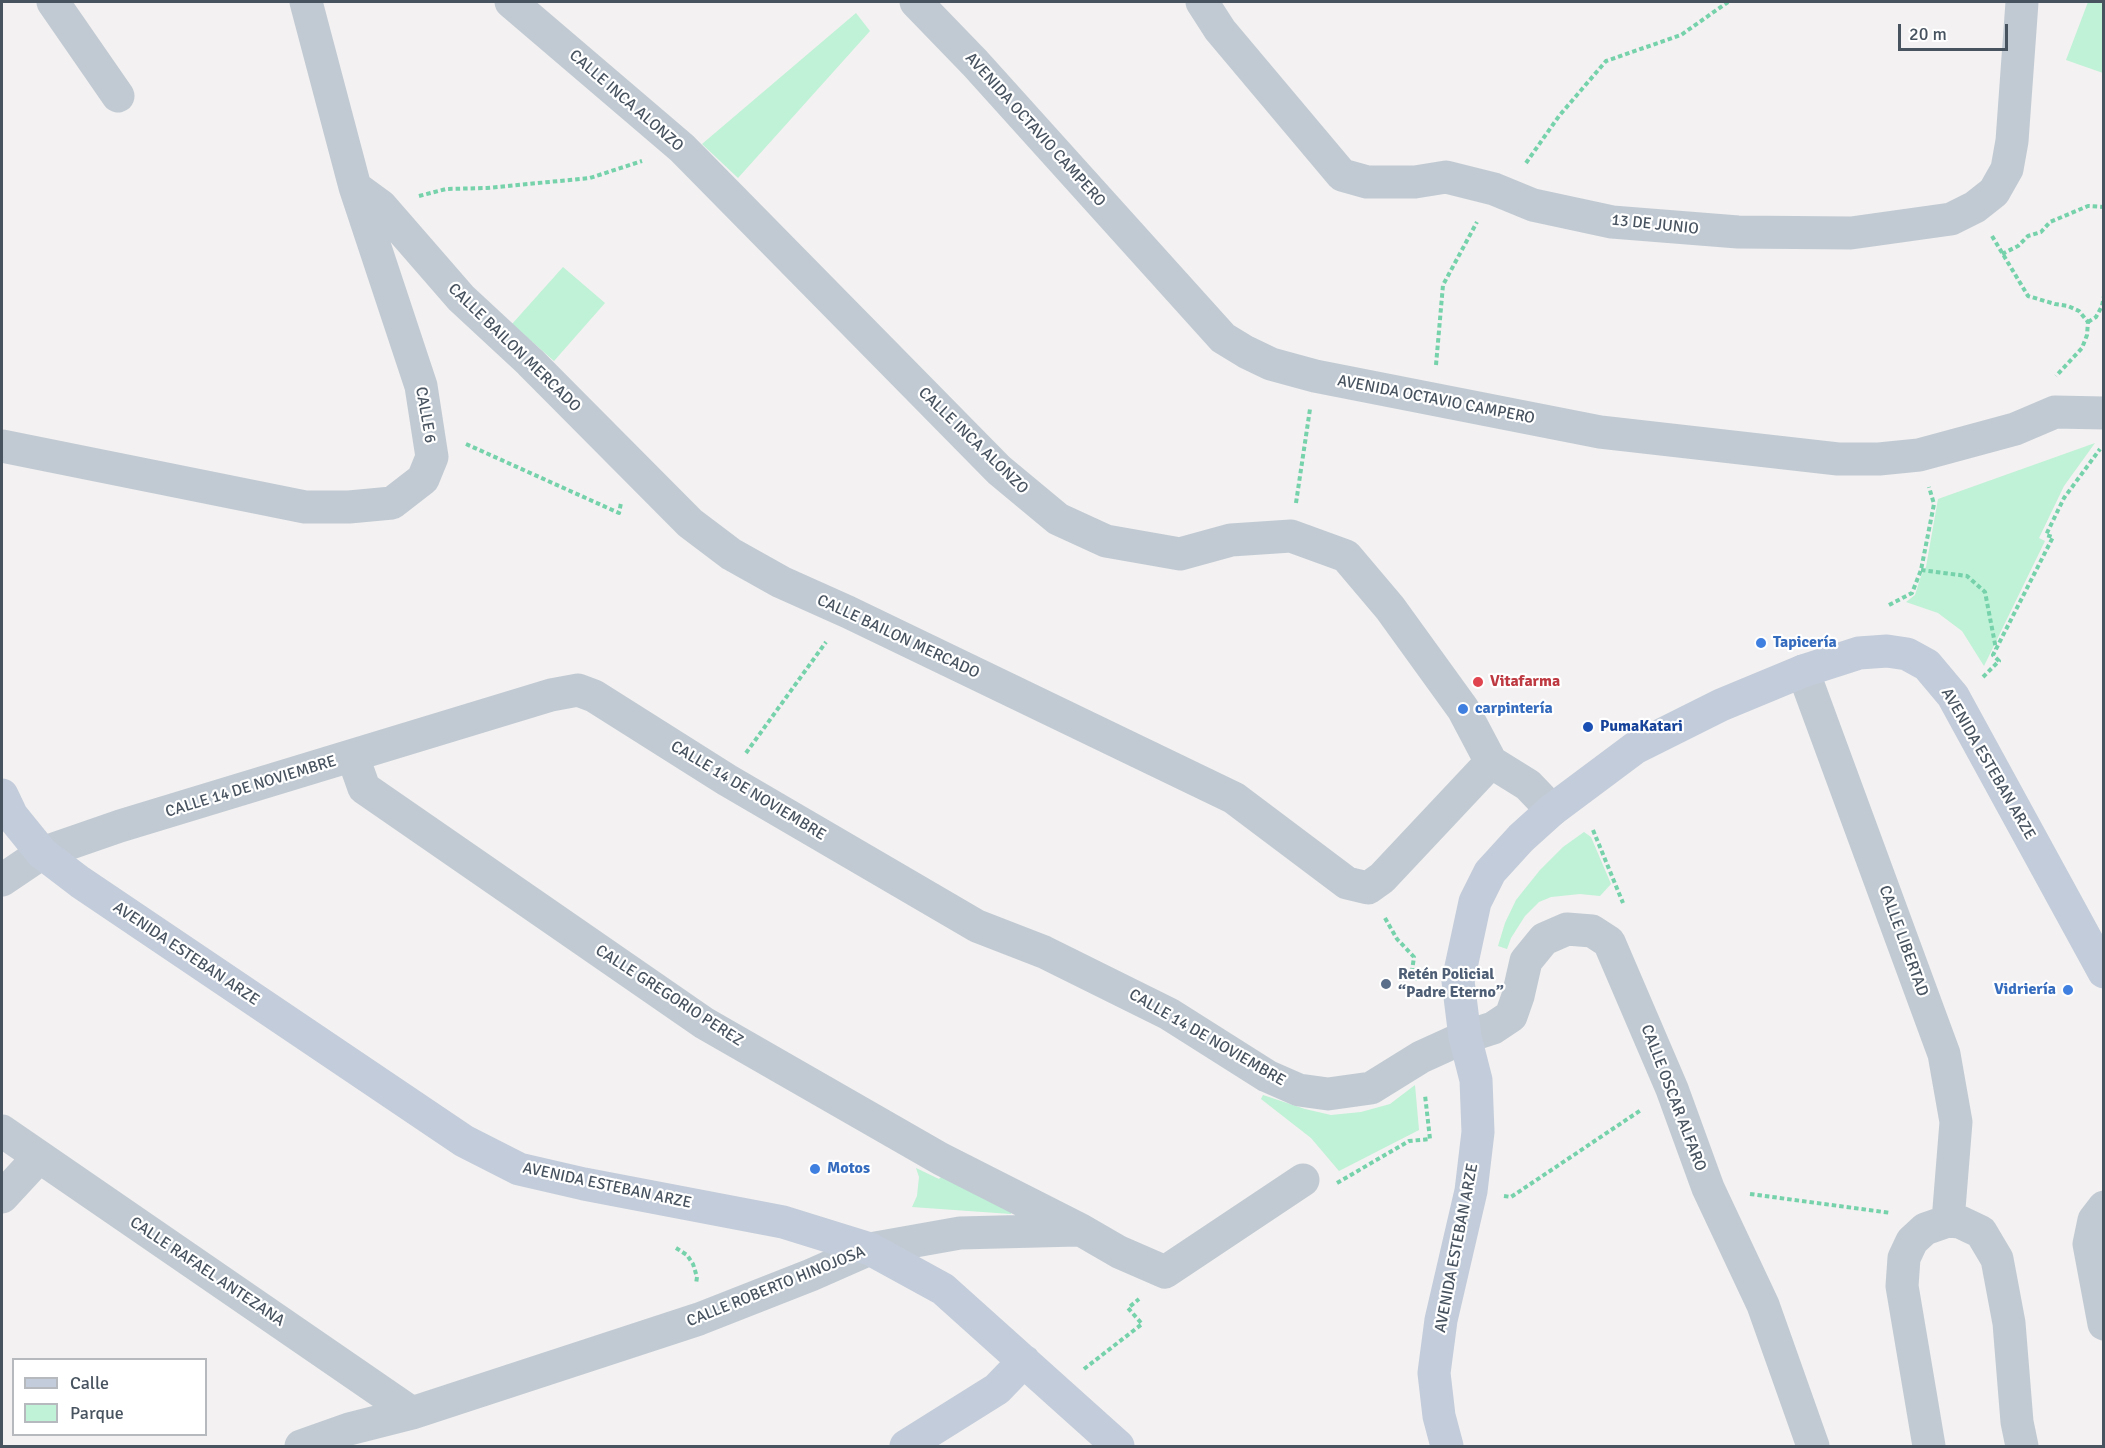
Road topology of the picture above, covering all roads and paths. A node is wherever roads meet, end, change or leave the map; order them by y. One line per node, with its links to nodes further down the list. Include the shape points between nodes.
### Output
1 (53, 2): 7 (street)
2 (306, 2): 9 (street, CALLE 6)
3 (511, 2): 8 (street, CALLE INCA ALONZO)
4 (916, 2): 16 (street, AVENIDA OCTAVIO CAMPERO, via 1223,338 1271,364)
5 (1202, 2): 11 (street, 13 DE JUNIO, via 1220,30 1342,175 1367,182 1415,182 1446,177 1494,189 1533,205 1612,222 1738,232 1851,233 1951,219)
6 (2022, 2): 11 (street, 13 DE JUNIO, via 2007,169 1994,192)
7 (118, 96)
8 (682, 148): 10 (path, via 590,178 446,189); 24 (street, CALLE INCA ALONZO, via 999,470 1058,519 1107,541 1180,554 1231,540)
9 (355, 188): 10 (street, CALLE BAILON MERCADO); 19 (street, CALLE 6, via 421,386)
10 (381, 206): 23 (street, CALLE BAILON MERCADO, via 461,298)
11 (1975, 207): 13 (path)
12 (2103, 207): 13 (path, via 2088,206 2050,222 2041,232)
13 (2002, 254): 15 (path, via 2028,296 2079,311)
14 (2103, 296): 15 (path, via 2096,317)
15 (2088, 322): 17 (path, via 2082,348 2049,389)
16 (1315, 376): 22 (street, AVENIDA OCTAVIO CAMPERO, via 1600,432 1838,459); 24 (path)
17 (2055, 412): 18 (street, AVENIDA OCTAVIO CAMPERO); 22 (street, AVENIDA OCTAVIO CAMPERO, via 2015,429)
18 (2103, 412)
19 (428, 426): 21 (street, CALLE 6, via 432,457 423,479 392,503 349,507 305,507); 23 (path, via 619,513)
20 (2103, 443): 28 (path, via 2064,498 2046,535 2053,537)
21 (2, 446)
22 (1920, 455): 25 (path, via 1934,504)
23 (628, 461): 27 (street, CALLE BAILON MERCADO, via 690,523 731,554 780,582)
24 (1291, 536): 32 (street, CALLE INCA ALONZO, via 1346,556 1390,608 1463,709)
25 (1921, 570): 26 (path, via 1912,593); 28 (path, via 1967,576 1985,592)
26 (1889, 605)
27 (848, 612): 32 (street, CALLE BAILON MERCADO, via 1234,798 1347,883 1368,888 1382,878); 33 (path)
28 (1996, 649): 30 (path, via 1993,655 1999,661)
29 (1803, 671): 35 (main road, AVENIDA ESTEBAN ARZE, via 1721,705 1635,748); 41 (main road, AVENIDA ESTEBAN ARZE, via 1858,653 1887,651 1907,654 1928,664 1953,696); 53 (street, CALLE LIBERTAD, via 1944,1054 1956,1122)
30 (1983, 677)
31 (353, 757): 33 (street, CALLE 14 DE NOVIEMBRE, via 578,690 594,696); 37 (street, CALLE 14 DE NOVIEMBRE); 54 (street, CALLE GREGORIO PEREZ, via 364,788 704,1023 941,1159)
32 (1491, 762): 35 (street, via 1528,785)
33 (727, 780): 43 (street, CALLE 14 DE NOVIEMBRE, via 977,926 1044,952 1169,1014 1267,1076 1299,1090 1328,1094 1371,1088 1421,1057)
34 (2, 795): 37 (main road, AVENIDA ESTEBAN ARZE, via 12,816)
35 (1552, 810): 43 (main road, AVENIDA ESTEBAN ARZE, via 1490,872 1475,902 1458,981)
36 (1593, 830): 39 (path)
37 (42, 852): 38 (street, CALLE 14 DE NOVIEMBRE); 56 (main road, AVENIDA ESTEBAN ARZE, via 80,882 464,1141 519,1169 783,1222)
38 (2, 880)
39 (1623, 903)
40 (1397, 939): 42 (path, via 1414,957 1411,978)
41 (2103, 972)
42 (1426, 980)
43 (1465, 1037): 44 (street, CALLE OSCAR ALFARO, via 1493,1028 1510,1016 1526,961 1544,939 1567,928 1592,931 1609,942); 66 (main road, AVENIDA ESTEBAN ARZE, via 1476,1080 1478,1132 1471,1191 1441,1320 1434,1372)
44 (1672, 1089): 49 (street, CALLE OSCAR ALFARO); 51 (path)
45 (1425, 1092): 48 (path, via 1430,1139 1409,1141)
46 (2, 1131): 47 (street, CALLE RAFAEL ANTEZANA)
47 (39, 1157): 50 (street); 62 (street, CALLE RAFAEL ANTEZANA)
48 (1317, 1184): 57 (street)
49 (1707, 1188): 53 (path); 67 (street, CALLE OSCAR ALFARO, via 1763,1305)
50 (2, 1197)
51 (1511, 1197)
52 (2103, 1207): 59 (street, via 2094,1220 2089,1244)
53 (1948, 1221): 68 (street, via 1925,1229 1912,1241 1904,1258 1902,1286); 69 (street, via 1981,1232 1997,1259 2009,1323)
54 (1081, 1230): 56 (street, CALLE ROBERTO HINOJOSA, via 960,1233); 57 (street)
55 (676, 1248): 58 (path, via 693,1264)
56 (870, 1249): 60 (main road, AVENIDA ESTEBAN ARZE, via 943,1289); 62 (street, CALLE ROBERTO HINOJOSA, via 699,1319)
57 (1165, 1272): 61 (path, via 1128,1308 1142,1324)
58 (695, 1290)
59 (2103, 1324)
60 (1024, 1361): 64 (main road, via 997,1389); 65 (main road, AVENIDA ESTEBAN ARZE)
61 (1090, 1365)
62 (412, 1413): 63 (street, CALLE ROBERTO HINOJOSA)
63 (301, 1446)
64 (906, 1446)
65 (1118, 1446)
66 (1447, 1446)
67 (1813, 1446)
68 (1929, 1446)
69 (2022, 1446)

